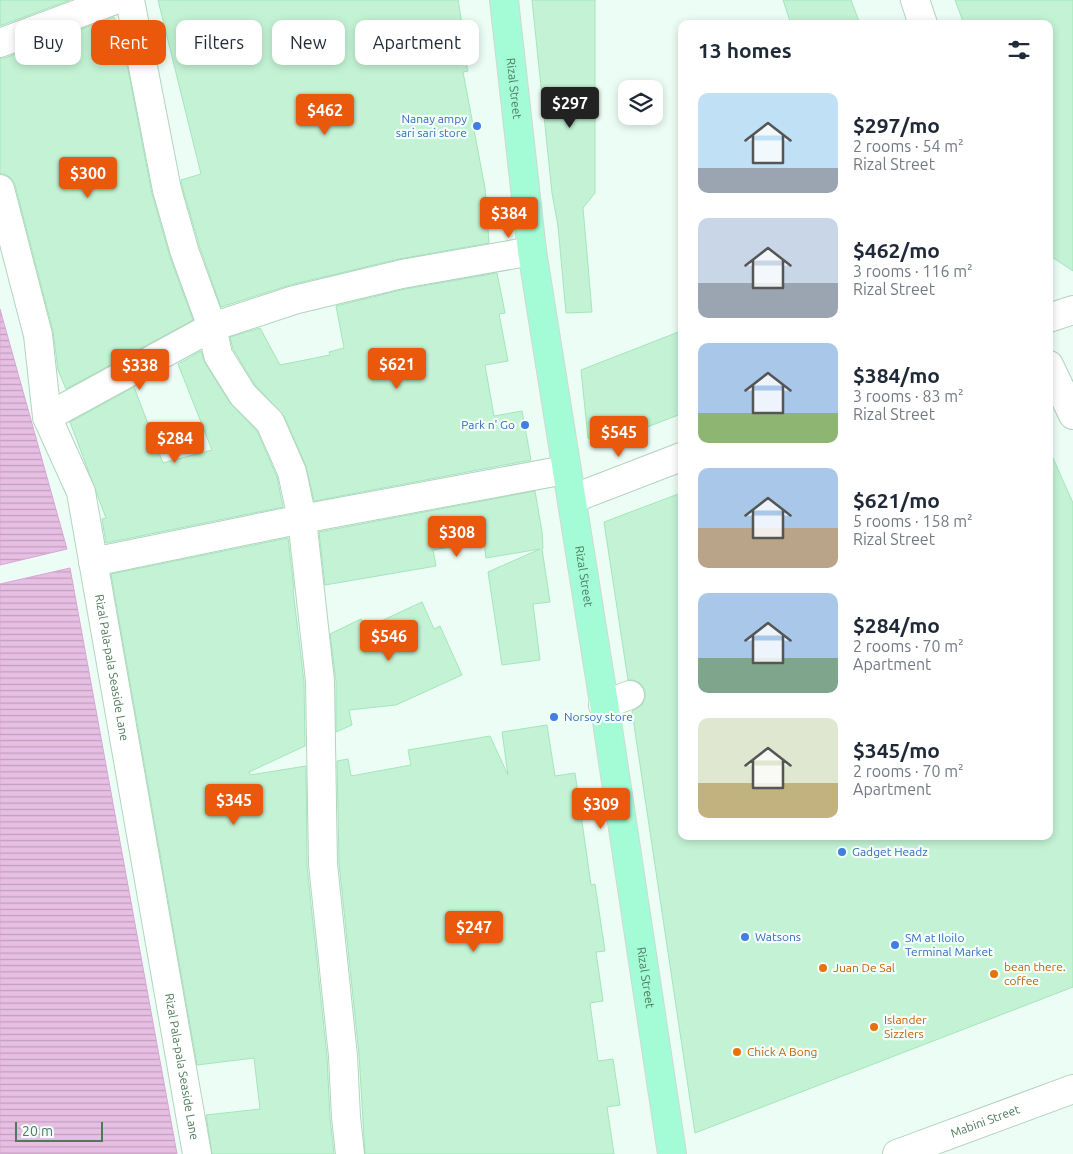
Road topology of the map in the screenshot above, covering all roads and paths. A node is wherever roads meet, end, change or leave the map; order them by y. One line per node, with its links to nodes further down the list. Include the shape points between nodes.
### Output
1 (115, 0): 6 (street)
2 (130, 0): 11 (street, via 167,190 185,253)
3 (504, 0): 8 (main road, Rizal Street)
4 (915, 0): 5 (street)
5 (922, 20)
6 (0, 43)
7 (0, 189): 14 (street, Rizal Pala-pala Seaside Lane, via 38,335)
8 (532, 251): 11 (street, via 402,274 294,300); 16 (main road, Rizal Street)
9 (1073, 310): 10 (street)
10 (1053, 317)
11 (212, 327): 14 (street); 18 (street, via 218,355 244,395 270,422 282,446 292,472)
12 (1053, 373): 13 (street)
13 (1073, 415)
14 (47, 418): 19 (street, Rizal Pala-pala Seaside Lane, via 81,492)
15 (678, 458): 17 (street)
16 (565, 470): 17 (main road, Rizal Street); 18 (street)
17 (572, 499): 21 (main road, Rizal Street)
18 (302, 519): 19 (street); 24 (street, via 320,681 324,864 344,1056)
19 (93, 562): 23 (street, Rizal Pala-pala Seaside Lane)
20 (632, 705): 21 (street)
21 (605, 714): 25 (main road, Rizal Street)
22 (1073, 1089): 26 (street, Mabini Street)
23 (197, 1154)
24 (350, 1154)
25 (672, 1154)
26 (897, 1154)

